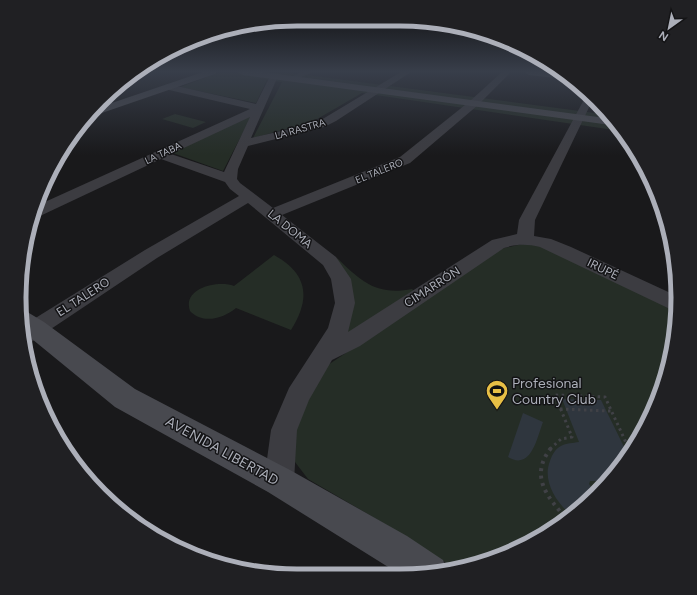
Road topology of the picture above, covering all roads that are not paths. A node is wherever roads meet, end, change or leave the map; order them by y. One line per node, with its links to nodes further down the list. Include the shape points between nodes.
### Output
1 (131, 100): 10 (street)
2 (224, 100): 9 (street)
3 (264, 100): 9 (street)
4 (361, 100): 13 (street, LA RASTRA, via 320,125)
5 (450, 100): 8 (street)
6 (477, 100): 8 (street, EL TALERO)
7 (587, 102): 11 (street)
8 (474, 103): 11 (street); 18 (street, EL TALERO, via 405,160)
9 (260, 108): 13 (street); 14 (street, LA TABA)
10 (102, 110)
11 (580, 117): 12 (street); 19 (street, via 527,220)
12 (607, 122)
13 (242, 144): 15 (street, via 230,169)
14 (160, 154): 15 (street, LA DOMA); 17 (street, LA TABA)
15 (230, 179): 16 (street, LA DOMA)
16 (248, 197): 18 (street, LA DOMA); 21 (street, EL TALERO)
17 (40, 210)
18 (272, 214): 22 (street, LA DOMA, via 330,261 341,279 345,303 338,330)
19 (526, 239): 20 (street, IRUPÉ, via 566,251); 22 (street, CIMARRÓN, via 498,244 352,340)
20 (671, 301)
21 (27, 328): 23 (street, AVENIDA LIBERTAD, via 125,398)
22 (323, 354): 23 (street, via 298,396 284,430)
23 (279, 481): 24 (street, AVENIDA LIBERTAD)
24 (422, 568)

